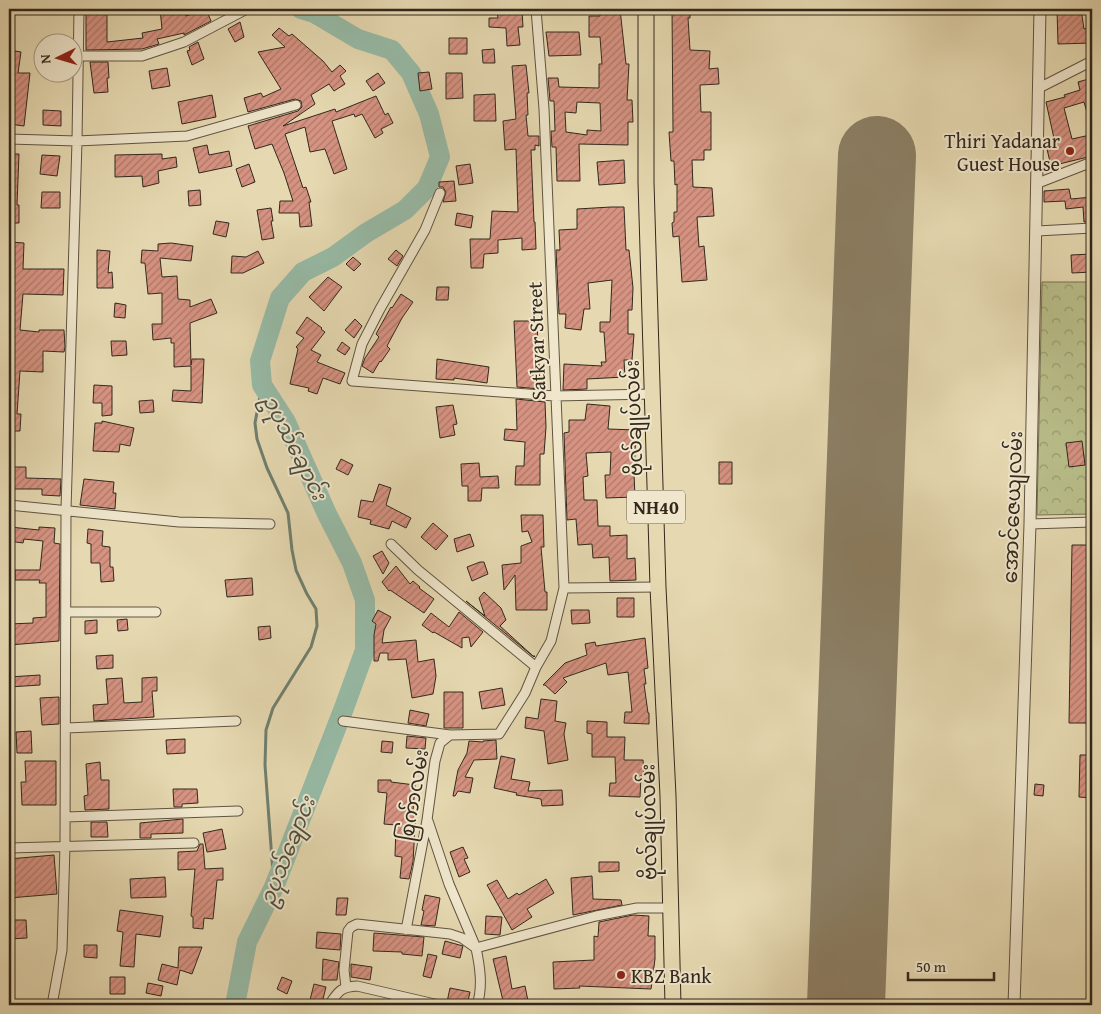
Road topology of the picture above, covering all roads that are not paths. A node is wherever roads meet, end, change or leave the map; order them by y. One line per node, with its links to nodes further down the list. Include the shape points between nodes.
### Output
1 (79, 9): 6 (street)
2 (248, 9): 7 (street, via 184,42 142,56)
3 (536, 9): 20 (street, Satkyar Street, via 544,109)
4 (646, 9): 19 (highway, ဗိုလ်ချုပ်လမ်း / NH40, via 646,182)
5 (1040, 9): 10 (street, အောင်ဇေယျလမ်း)
6 (79, 32)
7 (82, 56)
8 (1092, 61): 10 (street)
9 (78, 82): 13 (street)
10 (1039, 88): 15 (street, အောင်ဇေယျလမ်း)
11 (296, 106): 13 (street, via 187,136)
12 (9, 139): 13 (street)
13 (77, 141): 22 (street)
14 (1092, 162): 15 (street)
15 (1038, 183): 18 (street, အောင်ဇေယျလမ်း)
16 (440, 193): 20 (street, via 425,230 362,344 352,381)
17 (1092, 228): 18 (street)
18 (1037, 231): 25 (street, အောင်ဇေယျလမ်း)
19 (653, 394): 20 (street); 27 (highway, ဗိုလ်ချုပ်လမ်း / NH40)
20 (555, 396): 28 (street, Satkyar Street)
21 (9, 505): 22 (street)
22 (66, 510): 24 (street, via 179,522); 29 (street)
23 (1092, 522): 25 (street)
24 (270, 524)
25 (1030, 524): 51 (street, အောင်ဇေယျလမ်း)
26 (391, 544): 31 (street)
27 (658, 587): 28 (street); 42 (highway, ဗိုလ်ချုပ်လမ်း / NH40)
28 (564, 588): 31 (street, Satkyar Street, via 551,641)
29 (66, 612): 30 (street); 34 (street)
30 (156, 612)
31 (536, 667): 35 (street, စြက်ာလမ်း, via 525,693 499,734)
32 (236, 721): 34 (street)
33 (343, 721): 35 (street)
34 (66, 728): 37 (street)
35 (450, 735): 38 (street, စြက်ာလမ်း, via 440,743 435,761)
36 (238, 811): 37 (street)
37 (66, 818): 40 (street)
38 (427, 820): 43 (street, စြက်ာလမ်း); 44 (street)
39 (194, 843): 40 (street)
40 (66, 846): 41 (street); 46 (street, via 62,950)
41 (9, 848)
42 (670, 908): 44 (street, via 637,908 596,916); 50 (highway, ဗိုလ်ချုပ်လမ်း / NH40)
43 (406, 930): 44 (street, via 450,934); 45 (street, via 357,924 351,927 344,970)
44 (476, 948): 49 (street, via 480,966)
45 (346, 987): 47 (street); 48 (street, via 357,986)
46 (52, 1005)
47 (329, 1005)
48 (439, 1005)
49 (477, 1005)
50 (673, 1005)
51 (1014, 1005)

